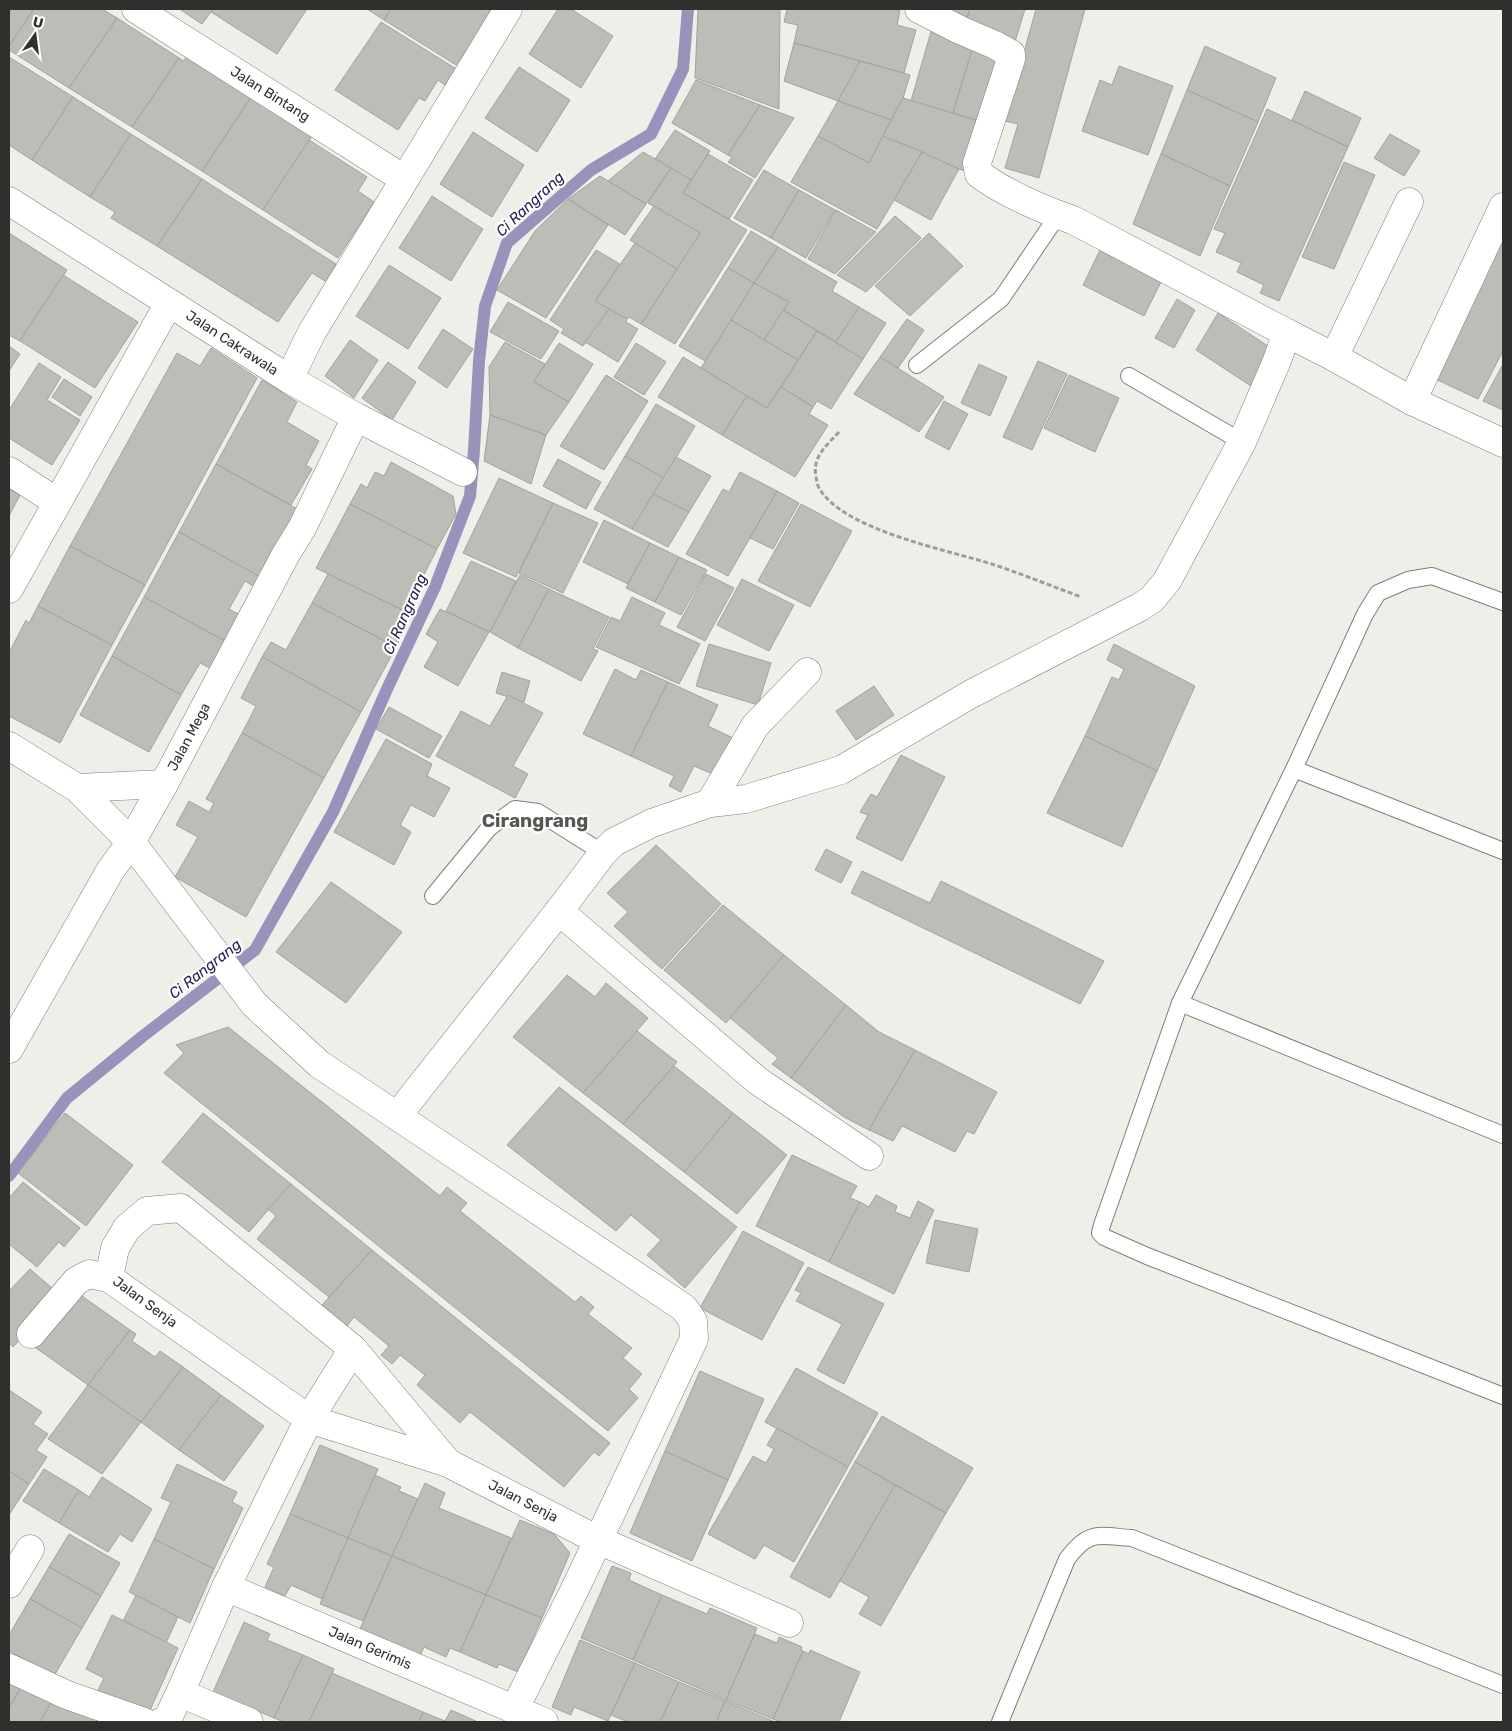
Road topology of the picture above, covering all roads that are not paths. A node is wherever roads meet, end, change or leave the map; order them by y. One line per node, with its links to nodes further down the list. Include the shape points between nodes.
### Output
1 (136, 9): 4 (street, Jalan Bintang)
2 (508, 9): 4 (street)
3 (919, 9): 8 (street, via 1011,54 977,163 979,174 990,183)
4 (404, 179): 14 (street, via 312,332)
5 (9, 201): 9 (street, Jalan Cakrawala)
6 (1409, 202): 11 (street)
7 (1503, 207): 15 (street)
8 (1058, 215): 10 (street); 12 (lane, via 1001,299)
9 (170, 303): 14 (street, Jalan Cakrawala); 21 (street)
10 (1287, 333): 11 (street); 17 (street)
11 (1334, 357): 15 (street)
12 (917, 365)
13 (1129, 376): 17 (lane)
14 (289, 379): 16 (street, Jalan Cakrawala)
15 (1412, 401): 18 (street)
16 (356, 417): 20 (street, Jalan Cakrawala); 27 (street, Jalan Mega, via 302,528)
17 (1242, 442): 29 (street, via 1167,581 1152,599 971,694 841,770 746,799)
18 (1503, 443)
19 (9, 471): 21 (street)
20 (463, 472)
21 (58, 502): 22 (street)
22 (9, 590)
23 (1503, 602): 26 (lane, via 1432,576 1408,580 1378,593 1365,614)
24 (807, 672): 29 (street, via 755,726)
25 (9, 746): 28 (street)
26 (1294, 769): 31 (lane); 35 (lane)
27 (164, 784): 28 (street); 30 (street, Jalan Mega)
28 (77, 788): 30 (street)
29 (710, 803): 32 (street, via 652,823 614,842)
30 (131, 842): 36 (street, Jalan Mega, via 110,871); 37 (street, via 254,1004 319,1064)
31 (1503, 851)
32 (603, 852): 33 (lane, via 538,812 515,809 489,828); 34 (street)
33 (433, 896)
34 (559, 911): 37 (street); 39 (street, via 758,1081)
35 (1180, 1003): 38 (lane); 43 (lane, via 1100,1233 1147,1256)
36 (9, 1049)
37 (397, 1116): 46 (street, via 684,1308 693,1321 694,1338)
38 (1503, 1135)
39 (869, 1156)
40 (109, 1278): 41 (street, via 89,1274 76,1281); 42 (street, Jalan Senja, via 115,1248 127,1228 147,1211 181,1208); 44 (street, Jalan Senja)
41 (31, 1334)
42 (353, 1349): 44 (street); 45 (street, Jalan Senja)
43 (1503, 1396)
44 (309, 1420): 45 (street, Jalan Senja); 49 (street)
45 (448, 1463): 46 (street, Jalan Senja)
46 (598, 1540): 50 (street, Jalan Senja); 54 (street)
47 (30, 1549): 48 (street)
48 (9, 1584)
49 (226, 1587): 53 (street); 54 (street, Jalan Gerimis)
50 (789, 1622)
51 (9, 1668): 55 (street)
52 (1503, 1685): 60 (lane, via 1132,1538 1092,1535 1067,1559)
53 (180, 1693): 57 (street, via 167,1720); 58 (street)
54 (514, 1710): 59 (street, Jalan Gerimis)
55 (117, 1717): 56 (street)
56 (144, 1722)
57 (161, 1722)
58 (249, 1722)
59 (544, 1722)
60 (1000, 1722)

